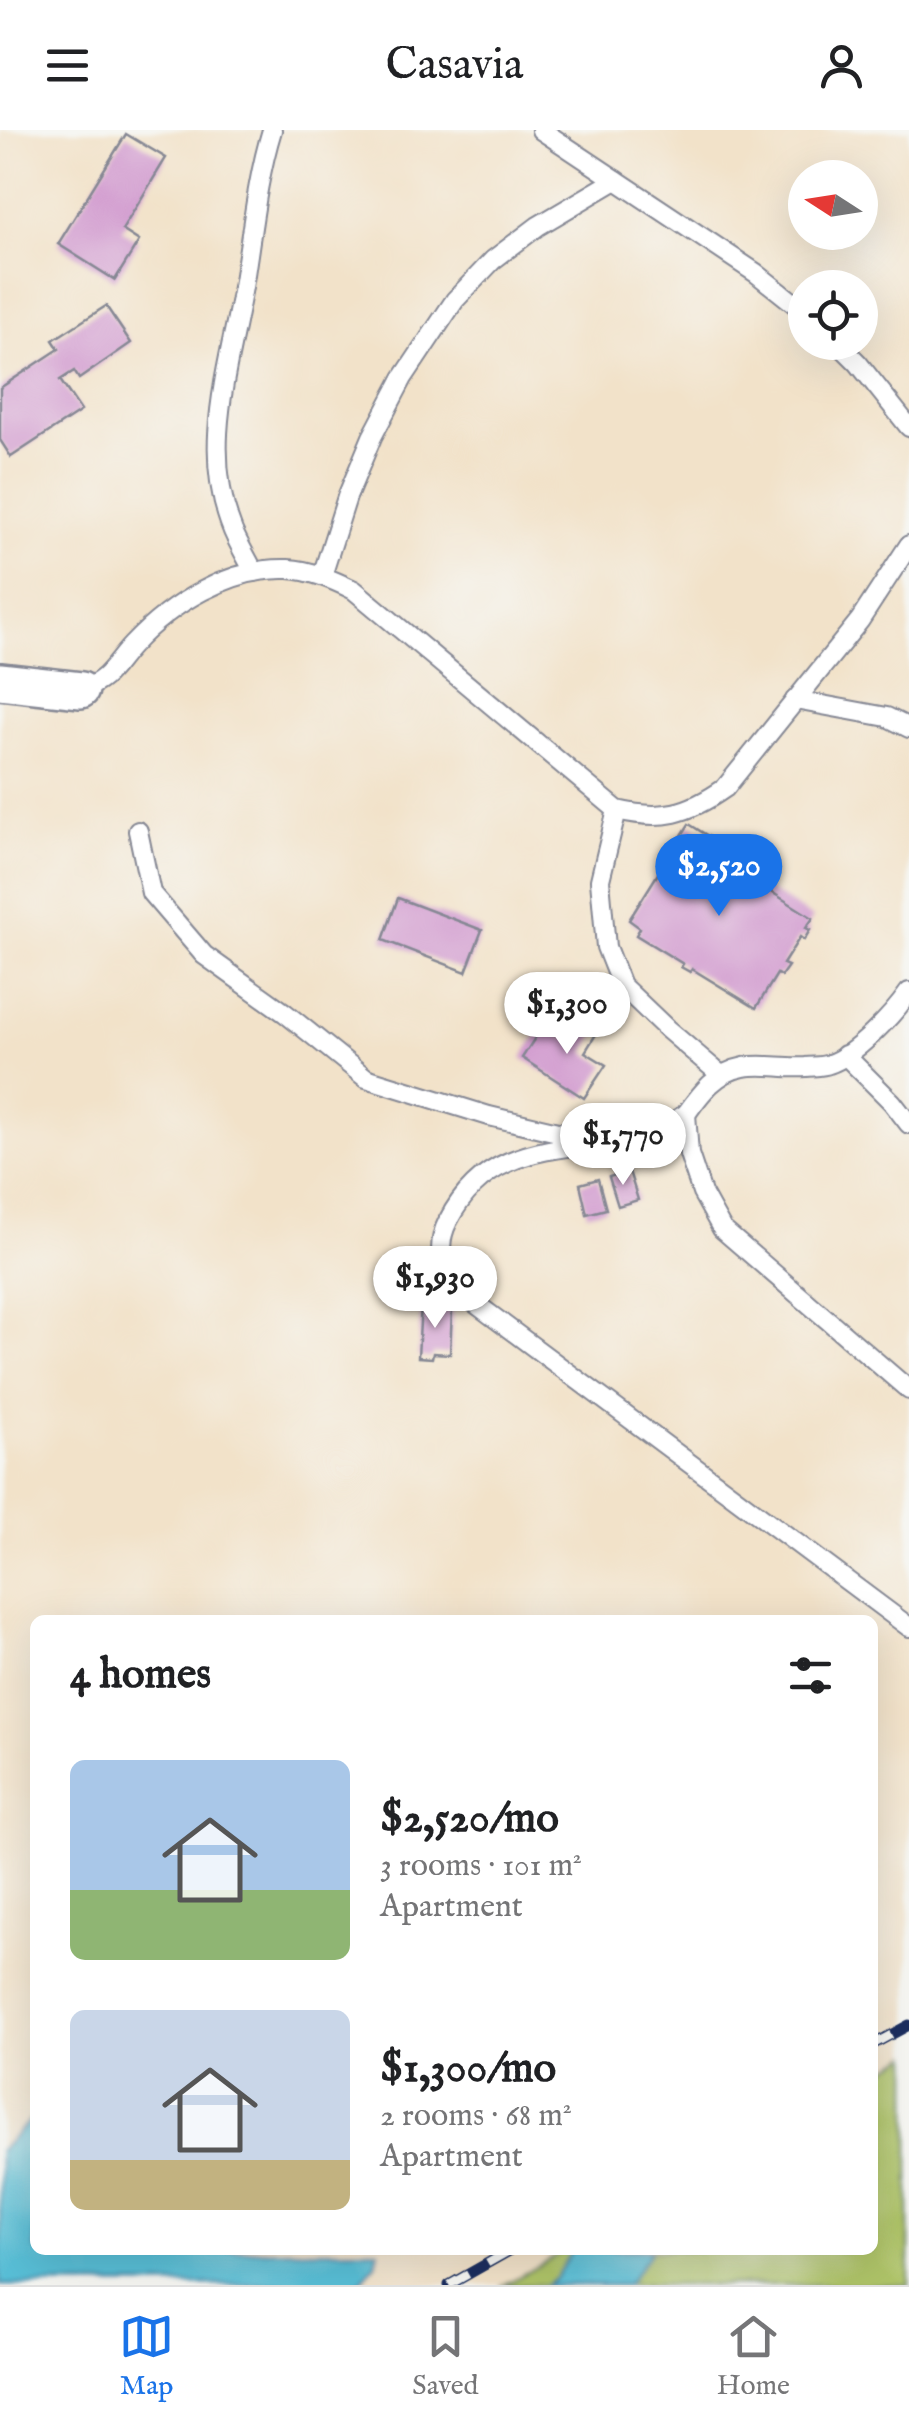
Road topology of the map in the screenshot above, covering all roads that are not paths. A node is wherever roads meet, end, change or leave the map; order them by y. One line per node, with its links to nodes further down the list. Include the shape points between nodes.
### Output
1 (272, 130): 8 (lane, via 216,446 232,529)
2 (541, 130): 3 (lane)
3 (616, 180): 4 (lane); 9 (lane, via 538,226 455,300 372,436)
4 (788, 298)
5 (855, 360): 6 (lane)
6 (909, 427)
7 (909, 545): 12 (lane)
8 (254, 572): 9 (lane); 11 (lane, via 168,613 110,674)
9 (322, 576): 14 (lane, via 354,590)
10 (0, 681): 11 (street)
11 (82, 690)
12 (796, 700): 13 (lane, via 887,717); 14 (lane, via 726,788 700,805 672,815)
13 (909, 728)
14 (617, 810): 18 (lane, via 600,880 606,947 622,985)
15 (138, 831): 21 (lane, via 151,893 204,955 366,1078)
16 (909, 992): 17 (lane)
17 (845, 1055): 18 (lane, via 829,1064 745,1066); 20 (lane)
18 (722, 1075): 19 (lane)
19 (686, 1114): 21 (lane, via 654,1134); 22 (lane, via 689,1154 722,1229)
20 (909, 1124)
21 (602, 1142): 23 (lane, via 530,1153 480,1178 444,1230 446,1274 460,1292)
22 (909, 1390)
23 (909, 1627)

